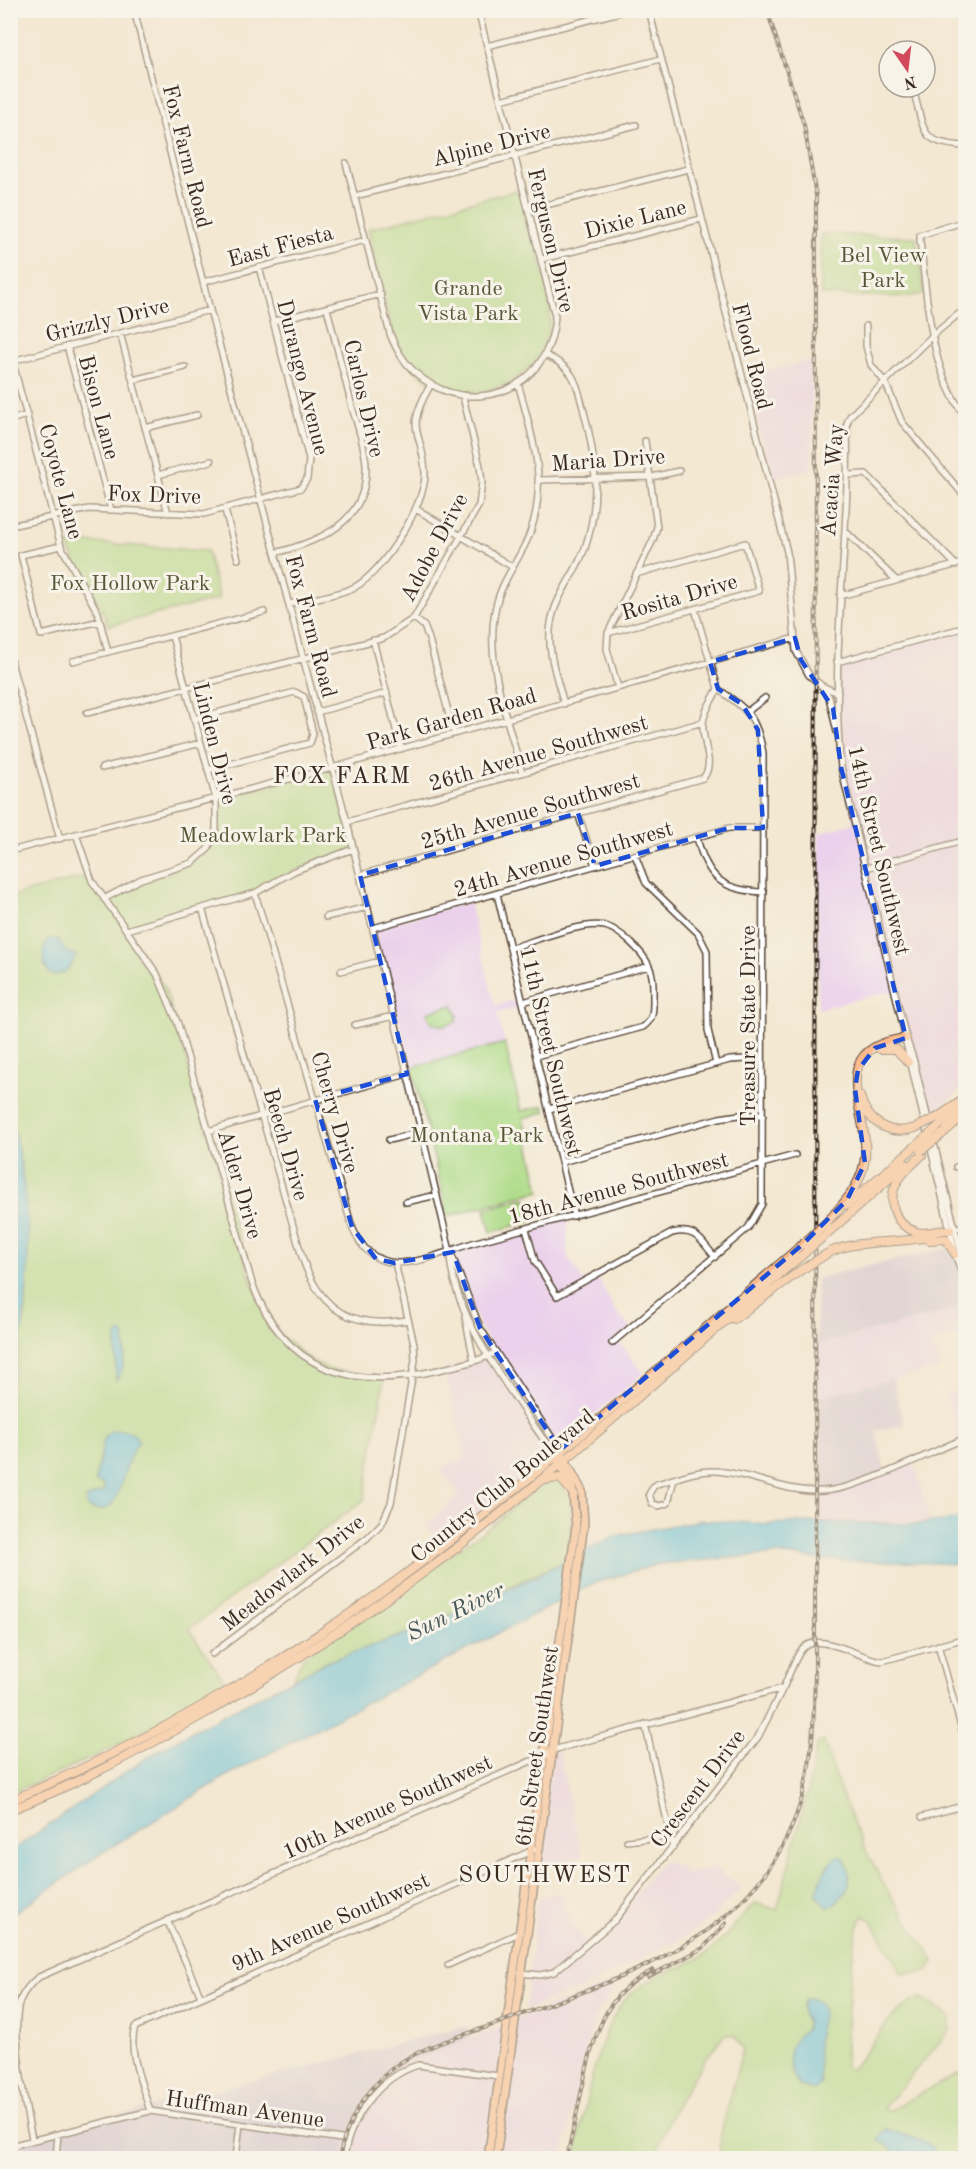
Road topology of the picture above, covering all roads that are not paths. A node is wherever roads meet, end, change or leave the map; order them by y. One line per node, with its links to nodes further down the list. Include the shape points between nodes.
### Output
1 (134, 10): 22 (street, Fox Farm Road)
2 (478, 10): 5 (street, Ferguson Drive)
3 (628, 10): 5 (street)
4 (649, 10): 6 (street, Flood Road)
5 (487, 46): 8 (street, Ferguson Drive)
6 (661, 59): 8 (street); 14 (street, Flood Road)
7 (916, 99): 10 (street, via 931,141)
8 (501, 100): 11 (street, Ferguson Drive)
9 (636, 125): 11 (street, Alpine Drive)
10 (965, 143): 12 (street)
11 (515, 155): 15 (street, Alpine Drive); 16 (street, Ferguson Drive)
12 (966, 160)
13 (346, 163): 15 (street, Ferguson Drive)
14 (688, 169): 16 (street); 17 (street, Flood Road)
15 (355, 196): 19 (street, Ferguson Drive)
16 (530, 209): 20 (street, Ferguson Drive)
17 (701, 219): 20 (street, Dixie Lane); 81 (street, Flood Road, via 787,552)
18 (966, 221): 30 (street, via 920,235)
19 (366, 240): 21 (street, East Fiesta); 23 (street, Ferguson Drive)
20 (542, 259): 33 (street, Ferguson Drive, via 555,316)
21 (259, 267): 22 (street, East Fiesta); 27 (street, Durango Avenue)
22 (203, 282): 26 (street, Fox Farm Road)
23 (381, 294): 24 (street); 39 (street, Ferguson Drive, via 395,347 412,372)
24 (327, 308): 27 (street); 65 (street, Carlos Drive, via 364,450 364,483 358,501 337,528 309,544)
25 (966, 308): 30 (street, Acacia Way)
26 (210, 310): 29 (street, Grizzly Drive); 55 (street, Fox Farm Road)
27 (274, 321): 55 (street, Durango Avenue, via 310,467 301,488)
28 (866, 326): 37 (street, via 871,365)
29 (120, 333): 31 (street, Grizzly Drive); 36 (street)
30 (933, 335): 37 (street, Acacia Way); 43 (street, via 948,390)
31 (67, 346): 34 (street, Grizzly Drive); 57 (street, Bison Lane)
32 (10, 352): 34 (street, Coyote Lane)
33 (545, 355): 38 (street, Ferguson Drive); 52 (street, via 566,368 576,384 591,436)
34 (12, 361): 42 (street, Coyote Lane)
35 (185, 367): 36 (street)
36 (133, 380): 45 (street)
37 (885, 382): 50 (street, Acacia Way, via 847,423); 54 (street, via 902,422)
38 (518, 383): 40 (street, Ferguson Drive, via 498,392); 53 (street)
39 (429, 386): 40 (street, Ferguson Drive); 56 (street, via 414,421 425,472)
40 (463, 398): 63 (street, Adobe Drive, via 482,482 479,505)
41 (197, 415): 45 (street)
42 (27, 416): 44 (street); 60 (street, Coyote Lane)
43 (966, 417)
44 (10, 420)
45 (145, 428): 49 (street)
46 (645, 441): 51 (street)
47 (210, 461): 49 (street)
48 (679, 471): 51 (street, Maria Drive)
49 (158, 475): 59 (street)
50 (849, 475): 62 (street, Acacia Way); 68 (street, via 866,474)
51 (652, 477): 52 (street, Maria Drive); 70 (street, via 657,527)
52 (596, 479): 53 (street, Maria Drive); 96 (street, via 584,549 553,610 551,622 551,653)
53 (540, 480): 69 (street, via 537,510 528,539)
54 (966, 498)
55 (262, 500): 58 (street, Fox Drive); 65 (street, Fox Farm Road)
56 (416, 509): 63 (street); 73 (street, via 366,580 348,589)
57 (111, 510): 59 (street, Fox Drive); 60 (street, Fox Drive, via 88,509)
58 (225, 510): 59 (street, Fox Drive); 66 (street)
59 (168, 513)
60 (53, 516): 61 (street, Fox Drive); 64 (street, Coyote Lane)
61 (10, 526)
62 (845, 531): 71 (street); 72 (street, Acacia Way)
63 (462, 536): 69 (street); 76 (street, Adobe Drive)
64 (61, 546): 77 (street, Coyote Lane); 77 (street, via 21,555 41,635)
65 (275, 553): 73 (street, Fox Farm Road)
66 (238, 559)
67 (966, 562): 68 (street)
68 (956, 565): 71 (street)
69 (511, 566): 101 (street, via 497,602 493,630 497,674)
70 (636, 574): 74 (street, Rosita Drive, via 745,543 759,591); 79 (street)
71 (896, 580): 72 (street)
72 (840, 596): 88 (street, 14th Street Southwest)
73 (289, 604): 85 (street, Fox Farm Road)
74 (695, 609): 79 (street, Rosita Drive); 87 (street)
75 (264, 612): 80 (street)
76 (414, 618): 82 (street, Adobe Drive, via 395,633); 103 (street, via 429,639)
77 (100, 621): 83 (street, Coyote Lane)
78 (966, 627): 88 (street)
79 (608, 633): 90 (street, via 607,649)
80 (172, 636): 83 (street); 91 (street, Linden Drive)
81 (795, 638): 87 (street, Park Garden Road); 89 (street, Flood Road, via 809,675)
82 (373, 640): 85 (street, Adobe Drive); 93 (street)
83 (108, 652): 86 (street)
84 (10, 658): 116 (street)
85 (303, 658): 91 (street, Adobe Drive); 98 (street, Fox Farm Road)
86 (73, 661)
87 (710, 662): 90 (street, Park Garden Road); 92 (street)
88 (837, 662): 94 (street, 14th Street Southwest)
89 (822, 686): 94 (street, Flood Road); 104 (street, via 829,697)
90 (618, 688): 96 (street, Park Garden Road)
91 (186, 689): 99 (street, Adobe Drive); 100 (street, Linden Drive)
92 (718, 689): 97 (street); 102 (street)
93 (387, 693): 98 (street); 106 (street)
94 (838, 693): 104 (street, 14th Street Southwest)
95 (765, 698): 97 (street)
96 (564, 704): 101 (street, Park Garden Road)
97 (748, 711): 114 (street, Treasure State Drive, via 758,730 763,753)
98 (317, 712): 108 (street, Fox Farm Road)
99 (87, 713)
100 (194, 718): 105 (street, Linden Drive); 109 (street, via 295,692 304,696 313,734 310,742)
101 (508, 719): 103 (street, Park Garden Road); 110 (street)
102 (703, 722): 110 (street, 26th Avenue Southwest); 112 (street, 25th Avenue Southwest, via 709,764 703,778)
103 (454, 734): 106 (street, Park Garden Road)
104 (838, 735): 123 (street, 14th Street Southwest, via 841,766)
105 (201, 743): 107 (street); 109 (street, Linden Drive)
106 (401, 749): 108 (street, Park Garden Road)
107 (102, 768)
108 (332, 768): 111 (street, Park Garden Road); 113 (street, Fox Farm Road)
109 (208, 770): 111 (street, Linden Drive)
110 (522, 773): 113 (street, 26th Avenue Southwest)
111 (216, 799): 115 (street, Park Garden Road); 128 (street, Linden Drive, via 216,831 208,849 192,863 141,879)
112 (578, 813): 122 (street); 124 (street, 25th Avenue Southwest)
113 (347, 822): 119 (street, Fox Farm Road)
114 (763, 828): 117 (street, 24th Avenue Southwest, via 729,828); 125 (street, Treasure State Drive)
115 (76, 834): 116 (street, Park Garden Road); 128 (street, Alder Drive, via 87,872)
116 (60, 838): 120 (street, Park Garden Road)
117 (697, 838): 121 (street, 24th Avenue Southwest); 125 (street, via 703,863 727,886 742,892)
118 (966, 840): 123 (street)
119 (353, 849): 124 (street, Fox Farm Road); 126 (street, via 294,871)
120 (10, 851)
121 (635, 855): 122 (street, 24th Avenue Southwest); 146 (street, via 646,884 698,933 707,951 708,1030)
122 (595, 866): 127 (street, 24th Avenue Southwest)
123 (866, 868): 141 (street, 14th Street Southwest)
124 (360, 875): 129 (street, Fox Farm Road)
125 (764, 892): 144 (street, Treasure State Drive)
126 (255, 893): 130 (street); 149 (street, Cherry Drive)
127 (497, 894): 132 (street, 24th Avenue Southwest); 134 (street, 11th Street Southwest)
128 (104, 900): 133 (street, Alder Drive)
129 (368, 907): 131 (street); 132 (street, Fox Farm Road)
130 (202, 908): 133 (street); 153 (street, Beech Drive)
131 (326, 917)
132 (373, 928): 135 (street, Fox Farm Road)
133 (126, 930): 156 (street, Alder Drive, via 168,996)
134 (511, 948): 136 (street, via 589,926 604,926 615,930); 138 (street, 11th Street Southwest)
135 (380, 961): 137 (street); 139 (street, Fox Farm Road)
136 (649, 966): 138 (street); 143 (street, via 653,991 650,1022)
137 (341, 971)
138 (523, 1002): 143 (street, 11th Street Southwest)
139 (394, 1016): 140 (street); 147 (street, Fox Farm Road)
140 (356, 1025)
141 (906, 1038): 142 (highway); 145 (street, 14th Street Southwest); 168 (highway, via 880,1044 860,1065 855,1089 865,1163 854,1191); 171 (street, 14th Street Southwest, via 914,1058)
142 (880, 1048): 145 (highway, via 896,1049); 155 (highway, bridge, via 868,1059 860,1076 859,1093 872,1120 885,1128 902,1131)
143 (536, 1056): 151 (street, 11th Street Southwest)
144 (762, 1058): 146 (street); 154 (street, Treasure State Drive)
145 (908, 1062): 171 (street, 14th Street Southwest)
146 (716, 1064): 151 (street)
147 (407, 1074): 149 (street); 157 (street, Fox Farm Road)
148 (966, 1098): 155 (highway)
149 (315, 1099): 153 (street); 176 (street, Cherry Drive, via 357,1239 376,1259)
150 (966, 1103): 155 (highway, Country Club Boulevard)
151 (549, 1109): 161 (street, 11th Street Southwest)
152 (966, 1113): 159 (highway, Country Club Boulevard, bridge)
153 (262, 1115): 156 (street); 180 (street, Beech Drive, via 302,1257 315,1289 347,1317 383,1324)
154 (763, 1115): 161 (street, via 719,1118); 162 (street, Treasure State Drive)
155 (939, 1121): 159 (highway, Country Club Boulevard, bridge)
156 (208, 1131): 186 (street, Alder Drive, via 252,1283 279,1334 312,1361 348,1375 384,1379)
157 (422, 1132): 158 (street); 165 (street, Fox Farm Road)
158 (389, 1140)
159 (921, 1150): 168 (highway, Country Club Boulevard); 171 (highway, via 896,1185 892,1200 895,1215 916,1232); 181 (highway, Country Club Boulevard, bridge)
160 (795, 1155): 162 (street, 18th Avenue Southwest)
161 (562, 1162): 167 (street, 11th Street Southwest)
162 (763, 1165): 167 (street, 18th Avenue Southwest); 175 (street, Treasure State Drive, via 762,1204 756,1218)
163 (966, 1165): 164 (street)
164 (956, 1167)
165 (437, 1195): 166 (street); 173 (street, Fox Farm Road)
166 (406, 1202)
167 (574, 1216): 170 (street, 18th Avenue Southwest)
168 (827, 1222): 188 (highway, Country Club Boulevard, bridge)
169 (966, 1226): 171 (street)
170 (526, 1229): 173 (street, 18th Avenue Southwest); 175 (street, via 536,1261 557,1296 672,1233 694,1233)
171 (952, 1229): 172 (highway); 174 (street, 14th Street Southwest); 177 (street, 14th Street Southwest)
172 (912, 1240): 174 (highway, via 942,1238); 181 (highway, bridge, via 861,1243 830,1252)
173 (450, 1251): 176 (street); 179 (street, Fox Farm Road); 183 (street, Fox Farm Road, via 470,1308)
174 (955, 1254): 178 (street, 14th Street Southwest)
175 (715, 1257): 182 (street, Treasure State Drive)
176 (394, 1263): 180 (street, Meadowlark Drive)
177 (966, 1273)
178 (966, 1286)
179 (463, 1306): 184 (street, Fox Farm Road); 185 (street, Fox Farm Road)
180 (408, 1320): 186 (street, Meadowlark Drive, via 414,1344)
181 (712, 1332): 189 (highway, Country Club Boulevard)
182 (612, 1343)
183 (496, 1352): 184 (street, Alder Drive); 188 (street, Fox Farm Road)
184 (489, 1356): 185 (street, Alder Drive); 188 (street, Fox Farm Road)
185 (474, 1361): 186 (street, Alder Drive)
186 (414, 1376): 195 (street, Meadowlark Drive, via 390,1503 382,1523)
187 (966, 1438): 190 (street, via 862,1481 825,1491 789,1490 713,1471)
188 (557, 1453): 189 (main road, 6th Street Southwest); 201 (highway, Country Club Boulevard, via 448,1542 325,1631 156,1732)
189 (563, 1462): 191 (highway, Country Club Boulevard); 192 (main road, 6th Street Southwest); 199 (main road, 6th Street Southwest, via 582,1491 585,1514)
190 (674, 1479): 190 (street, via 664,1505 650,1499 649,1492 654,1486)
191 (539, 1482): 192 (highway, via 560,1478); 203 (highway, Country Club Boulevard, via 417,1577 247,1690 112,1765)
192 (574, 1494): 200 (main road, 6th Street Southwest, via 575,1536)
193 (966, 1638): 194 (street)
194 (938, 1645): 196 (street, via 872,1661 831,1643 810,1643 801,1650); 198 (street)
195 (212, 1654)
196 (783, 1688): 197 (street, 10th Avenue Southwest); 206 (street, Crescent Drive, via 758,1737)
197 (645, 1725): 199 (street, 10th Avenue Southwest); 206 (street)
198 (966, 1744)
199 (553, 1750): 200 (street, 10th Avenue Southwest); 207 (main road, 6th Street Southwest)
200 (542, 1759): 208 (main road, 6th Street Southwest); 209 (street, 10th Avenue Southwest)
201 (10, 1801)
202 (966, 1805): 204 (street)
203 (10, 1810)
204 (922, 1817)
205 (627, 1841): 206 (street, via 661,1837)
206 (673, 1845): 214 (street, Crescent Drive, via 615,1920 569,1961 548,1975)
207 (540, 1847): 208 (street, 9th Avenue Southwest); 210 (main road, 6th Street Southwest)
208 (529, 1851): 211 (main road, 6th Street Southwest); 215 (street, 9th Avenue Southwest)
209 (167, 1920): 215 (street); 220 (street, 10th Avenue Southwest, via 39,1977 22,1996 18,2022)
210 (528, 1929): 211 (street); 214 (main road, 6th Street Southwest)
211 (517, 1934): 212 (street); 213 (main road, 6th Street Southwest)
212 (448, 1965)
213 (513, 1972): 214 (street, Crescent Drive); 216 (main road, 6th Street Southwest)
214 (522, 1974): 227 (main road, 6th Street Southwest)
215 (201, 1997): 217 (street, 9th Avenue Southwest, via 135,2027 135,2056)
216 (498, 2076): 221 (street, via 418,2065 405,2068 375,2094); 226 (main road, 6th Street Southwest)
217 (150, 2111): 218 (street, Huffman Avenue); 219 (street, Huffman Avenue)
218 (240, 2124): 221 (street, Huffman Avenue); 224 (street)
219 (58, 2133): 220 (street, Huffman Avenue); 223 (street)
220 (32, 2139): 222 (street, Huffman Avenue)
221 (348, 2140): 225 (street)
222 (10, 2146)
223 (56, 2158)
224 (236, 2158)
225 (344, 2158)
226 (488, 2158)
227 (496, 2158)

